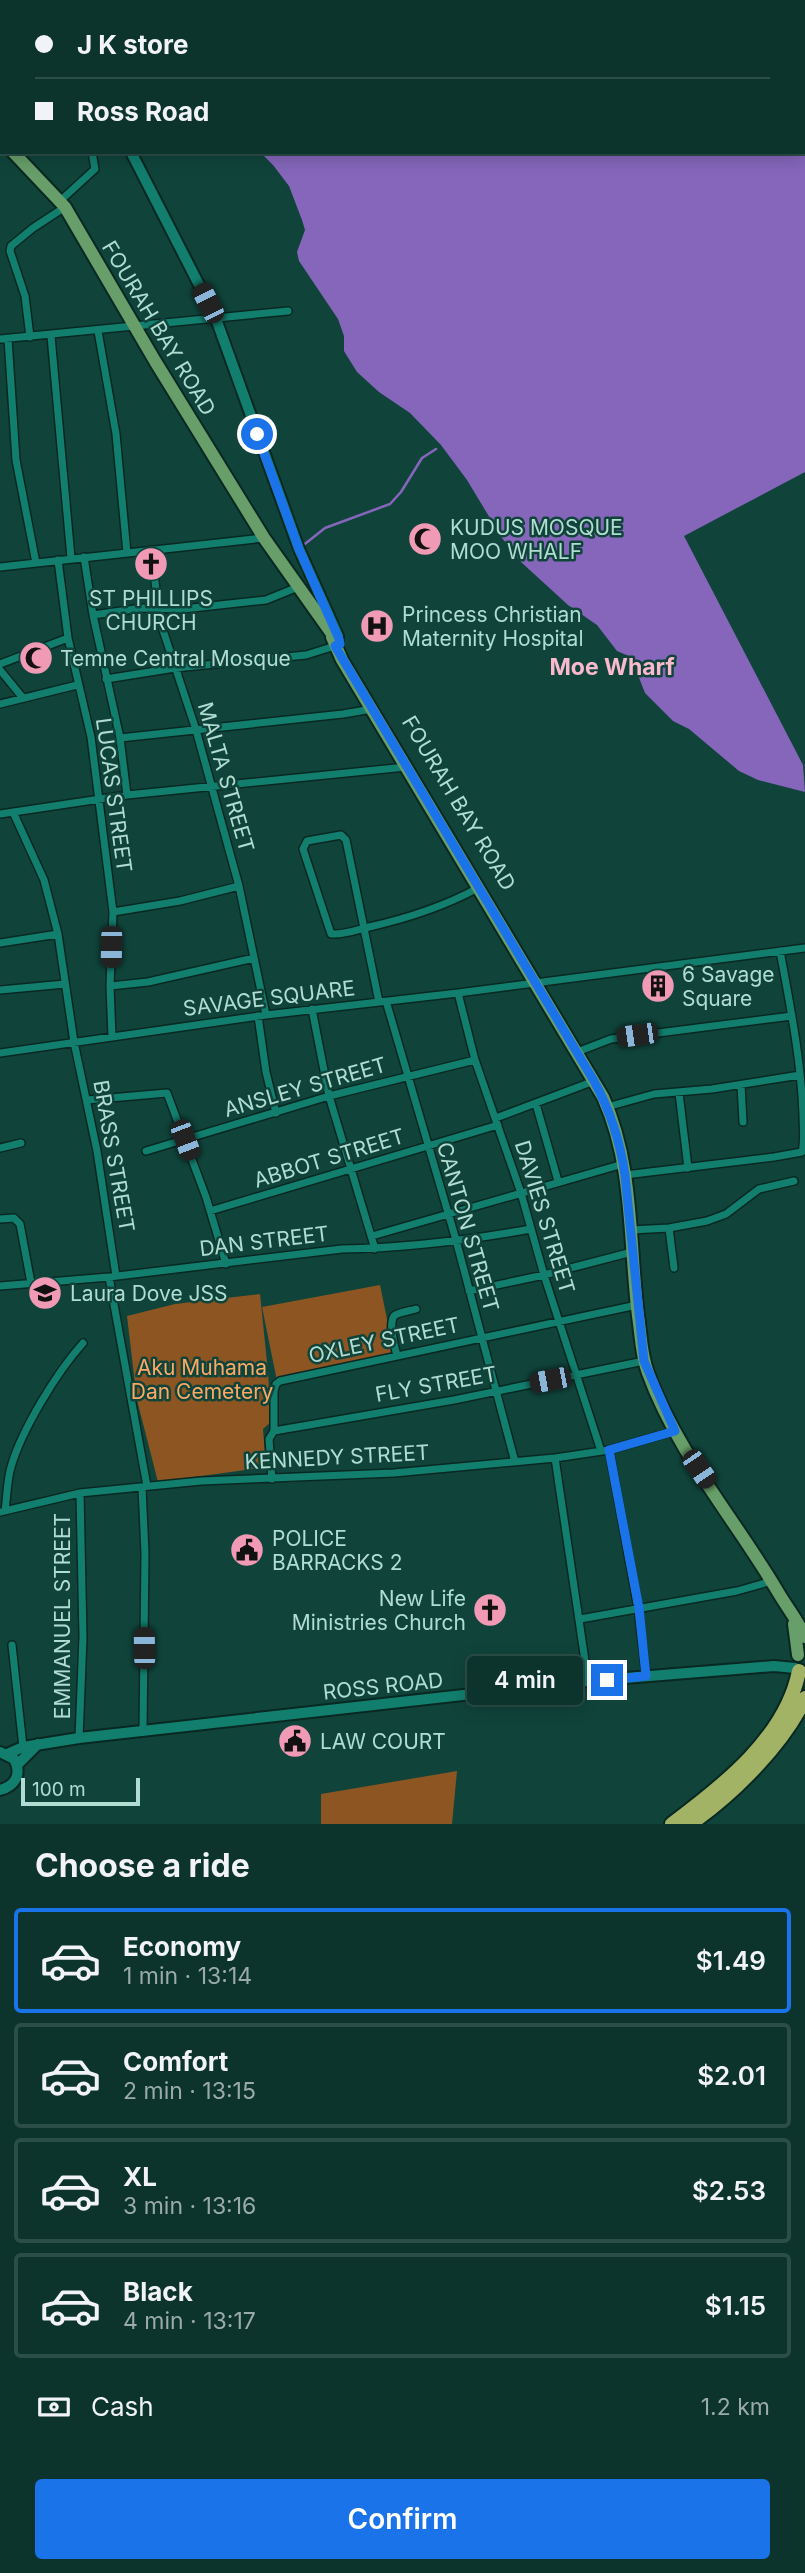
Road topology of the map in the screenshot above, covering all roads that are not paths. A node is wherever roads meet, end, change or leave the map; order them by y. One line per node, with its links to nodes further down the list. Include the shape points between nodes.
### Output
1 (15, 154): 4 (main road, FOURAH BAY ROAD)
2 (92, 154): 4 (street, via 95,169)
3 (132, 154): 6 (main road)
4 (62, 204): 7 (main road, FOURAH BAY ROAD); 10 (street, via 11,246)
5 (288, 311): 6 (street)
6 (215, 316): 7 (street); 24 (main road)
7 (134, 326): 8 (street); 12 (main road, FOURAH BAY ROAD)
8 (98, 331): 9 (street); 14 (street, via 116,434)
9 (51, 335): 10 (street); 16 (street)
10 (30, 337): 11 (street)
11 (4, 339): 18 (street, via 16,460)
12 (264, 538): 13 (street); 20 (main road, FOURAH BAY ROAD)
13 (151, 550): 14 (street); 21 (street, MALTA STREET)
14 (127, 553): 15 (street)
15 (84, 557): 16 (street); 22 (street)
16 (71, 558): 17 (street)
17 (58, 560): 18 (street); 23 (street, LUCAS STREET)
18 (36, 563): 19 (street)
19 (0, 566)
20 (298, 587): 21 (street, via 266,600); 24 (main road, FOURAH BAY ROAD)
21 (157, 608): 22 (street); 26 (street, MALTA STREET)
22 (93, 615): 27 (street)
23 (68, 638): 25 (street); 28 (street, LUCAS STREET)
24 (335, 642): 26 (street, via 306,655); 31 (main road, FOURAH BAY ROAD); 40 (main road, FOURAH BAY ROAD)
25 (0, 667): 29 (street)
26 (175, 668): 27 (street); 32 (street, MALTA STREET)
27 (106, 679): 33 (street)
28 (77, 685): 29 (street); 37 (street, LUCAS STREET)
29 (23, 698): 30 (street)
30 (0, 704)
31 (372, 709): 32 (street); 34 (main road, FOURAH BAY ROAD)
32 (196, 730): 33 (street); 35 (street, MALTA STREET)
33 (120, 738): 36 (street)
34 (407, 767): 35 (street); 40 (main road, FOURAH BAY ROAD)
35 (211, 786): 36 (street); 41 (street, MALTA STREET)
36 (127, 795): 37 (street)
37 (100, 798): 38 (street); 43 (street, LUCAS STREET)
38 (13, 812): 39 (street); 45 (street, BRASS STREET, via 44,880)
39 (0, 814)
40 (468, 862): 42 (main road, FOURAH BAY ROAD); 46 (main road, FOURAH BAY ROAD)
41 (239, 886): 43 (street); 50 (street, MALTA STREET)
42 (478, 888): 44 (street, via 426,913); 46 (main road, FOURAH BAY ROAD)
43 (113, 912): 52 (street, LUCAS STREET)
44 (362, 928): 44 (street, CANTON STREET, via 345,836 307,841 303,849 331,934); 56 (street, CANTON STREET)
45 (58, 934): 47 (street); 51 (street, BRASS STREET)
46 (516, 942): 53 (main road, FOURAH BAY ROAD)
47 (0, 943)
48 (805, 948): 49 (street, SAVAGE SQUARE)
49 (780, 951): 53 (street, SAVAGE SQUARE); 59 (street)
50 (254, 958): 52 (street); 58 (street, MALTA STREET)
51 (65, 984): 54 (street); 61 (street, BRASS STREET)
52 (110, 986): 60 (street, LUCAS STREET)
53 (540, 986): 55 (street, SAVAGE SQUARE); 62 (main road, FOURAH BAY ROAD)
54 (0, 990)
55 (458, 993): 56 (street, SAVAGE SQUARE); 64 (street, DAVIES STREET)
56 (382, 1002): 57 (street, SAVAGE SQUARE); 66 (street, CANTON STREET)
57 (312, 1009): 58 (street, SAVAGE SQUARE); 70 (street)
58 (262, 1015): 60 (street, SAVAGE SQUARE); 74 (street, MALTA STREET, via 266,1072)
59 (792, 1016): 62 (street, via 611,1039); 65 (street)
60 (112, 1037): 61 (street, SAVAGE SQUARE)
61 (75, 1042): 63 (street, SAVAGE SQUARE); 71 (street, BRASS STREET)
62 (577, 1052): 67 (main road, FOURAH BAY ROAD)
63 (0, 1053)
64 (475, 1060): 66 (street, ANSLEY STREET); 75 (street, DAVIES STREET)
65 (800, 1075): 68 (street); 77 (street)
66 (406, 1076): 70 (street, ANSLEY STREET); 80 (street, CANTON STREET)
67 (594, 1081): 72 (street, ABBOT STREET); 73 (main road, FOURAH BAY ROAD)
68 (741, 1085): 69 (street); 76 (street)
69 (679, 1093): 73 (street, via 654,1094); 83 (street)
70 (329, 1096): 74 (street, ANSLEY STREET); 85 (street)
71 (87, 1100): 78 (street, via 167,1093); 102 (street, BRASS STREET)
72 (536, 1104): 75 (street, ABBOT STREET); 86 (street)
73 (607, 1107): 84 (main road, FOURAH BAY ROAD)
74 (276, 1113): 78 (street, ANSLEY STREET)
75 (497, 1121): 80 (street, ABBOT STREET); 88 (street, DAVIES STREET)
76 (743, 1122)
77 (804, 1139): 83 (street, via 798,1154)
78 (185, 1140): 82 (street, ANSLEY STREET); 89 (street)
79 (21, 1143): 81 (street)
80 (427, 1147): 85 (street, ABBOT STREET); 90 (street, CANTON STREET)
81 (0, 1148)
82 (146, 1151)
83 (688, 1168): 84 (street)
84 (624, 1169): 86 (street); 94 (main road, FOURAH BAY ROAD)
85 (352, 1170): 89 (street, ABBOT STREET); 95 (street)
86 (558, 1181): 88 (street)
87 (794, 1181): 92 (street, via 759,1189 726,1214)
88 (521, 1193): 90 (street); 93 (street, DAVIES STREET)
89 (210, 1211): 99 (street)
90 (447, 1216): 95 (street); 96 (street, CANTON STREET)
91 (0, 1219): 103 (street, via 14,1218 20,1224)
92 (669, 1228): 94 (street); 100 (street)
93 (531, 1229): 96 (street, DAN STREET); 101 (street, DAVIES STREET)
94 (630, 1230): 98 (main road, FOURAH BAY ROAD)
95 (372, 1236): 97 (street)
96 (456, 1240): 97 (street, DAN STREET); 105 (street, CANTON STREET)
97 (376, 1249): 99 (street, DAN STREET)
98 (632, 1251): 101 (street); 106 (main road, FOURAH BAY ROAD)
99 (226, 1264): 102 (street, DAN STREET)
100 (674, 1268)
101 (544, 1275): 105 (street); 108 (street, DAVIES STREET)
102 (113, 1277): 103 (street, DAN STREET); 121 (street, BRASS STREET)
103 (31, 1283): 104 (street, DAN STREET)
104 (0, 1286)
105 (469, 1291): 109 (street, CANTON STREET)
106 (637, 1305): 108 (street, OXLEY STREET); 112 (main road, FOURAH BAY ROAD)
107 (416, 1309): 111 (street, via 394,1318)
108 (560, 1321): 109 (street, OXLEY STREET); 113 (street, DAVIES STREET)
109 (482, 1337): 111 (street, OXLEY STREET); 114 (street, CANTON STREET)
110 (83, 1343): 123 (street, via 66,1362 20,1446)
111 (397, 1356): 115 (street, OXLEY STREET, via 280,1381 274,1391)
112 (644, 1361): 113 (street, FLY STREET); 116 (main road, FOURAH BAY ROAD)
113 (576, 1375): 114 (street, FLY STREET); 117 (street, DAVIES STREET)
114 (496, 1391): 115 (street, FLY STREET); 119 (street, CANTON STREET)
115 (274, 1431): 120 (street, OXLEY STREET, via 269,1439)
116 (675, 1431): 117 (street, KENNEDY STREET); 124 (main road, FOURAH BAY ROAD)
117 (605, 1450): 118 (street, KENNEDY STREET); 125 (street, DAVIES STREET)
118 (555, 1458): 119 (street, KENNEDY STREET); 126 (street)
119 (514, 1462): 120 (street, KENNEDY STREET)
120 (272, 1479): 121 (street, KENNEDY STREET)
121 (145, 1487): 122 (street, KENNEDY STREET); 134 (street, BRASS STREET)
122 (80, 1493): 123 (street, KENNEDY STREET); 135 (street, EMMANUEL STREET, via 83,1637)
123 (3, 1511)
124 (772, 1581): 125 (street); 127 (main road, FOURAH BAY ROAD)
125 (639, 1608): 126 (street); 131 (street, DAVIES STREET)
126 (580, 1619): 132 (street)
127 (794, 1620): 128 (main road, FOURAH BAY ROAD); 130 (main road)
128 (805, 1637)
129 (12, 1645): 137 (street)
130 (800, 1663): 131 (main road, ROSS ROAD); 142 (highway, via 785,1713 767,1737 709,1796)
131 (646, 1676): 132 (main road, ROSS ROAD)
132 (588, 1681): 134 (main road, ROSS ROAD)
133 (805, 1698): 143 (highway, via 765,1754)
134 (143, 1732): 135 (main road, ROSS ROAD)
135 (79, 1738): 136 (main road, ROSS ROAD)
136 (38, 1744): 137 (main road, ROSS ROAD); 139 (main road)
137 (23, 1747): 138 (main road, ROSS ROAD)
138 (4, 1753): 139 (main road)
139 (17, 1765): 140 (main road, via 15,1782)
140 (2, 1789): 141 (main road)
141 (0, 1802)
142 (672, 1824)
143 (690, 1824)

